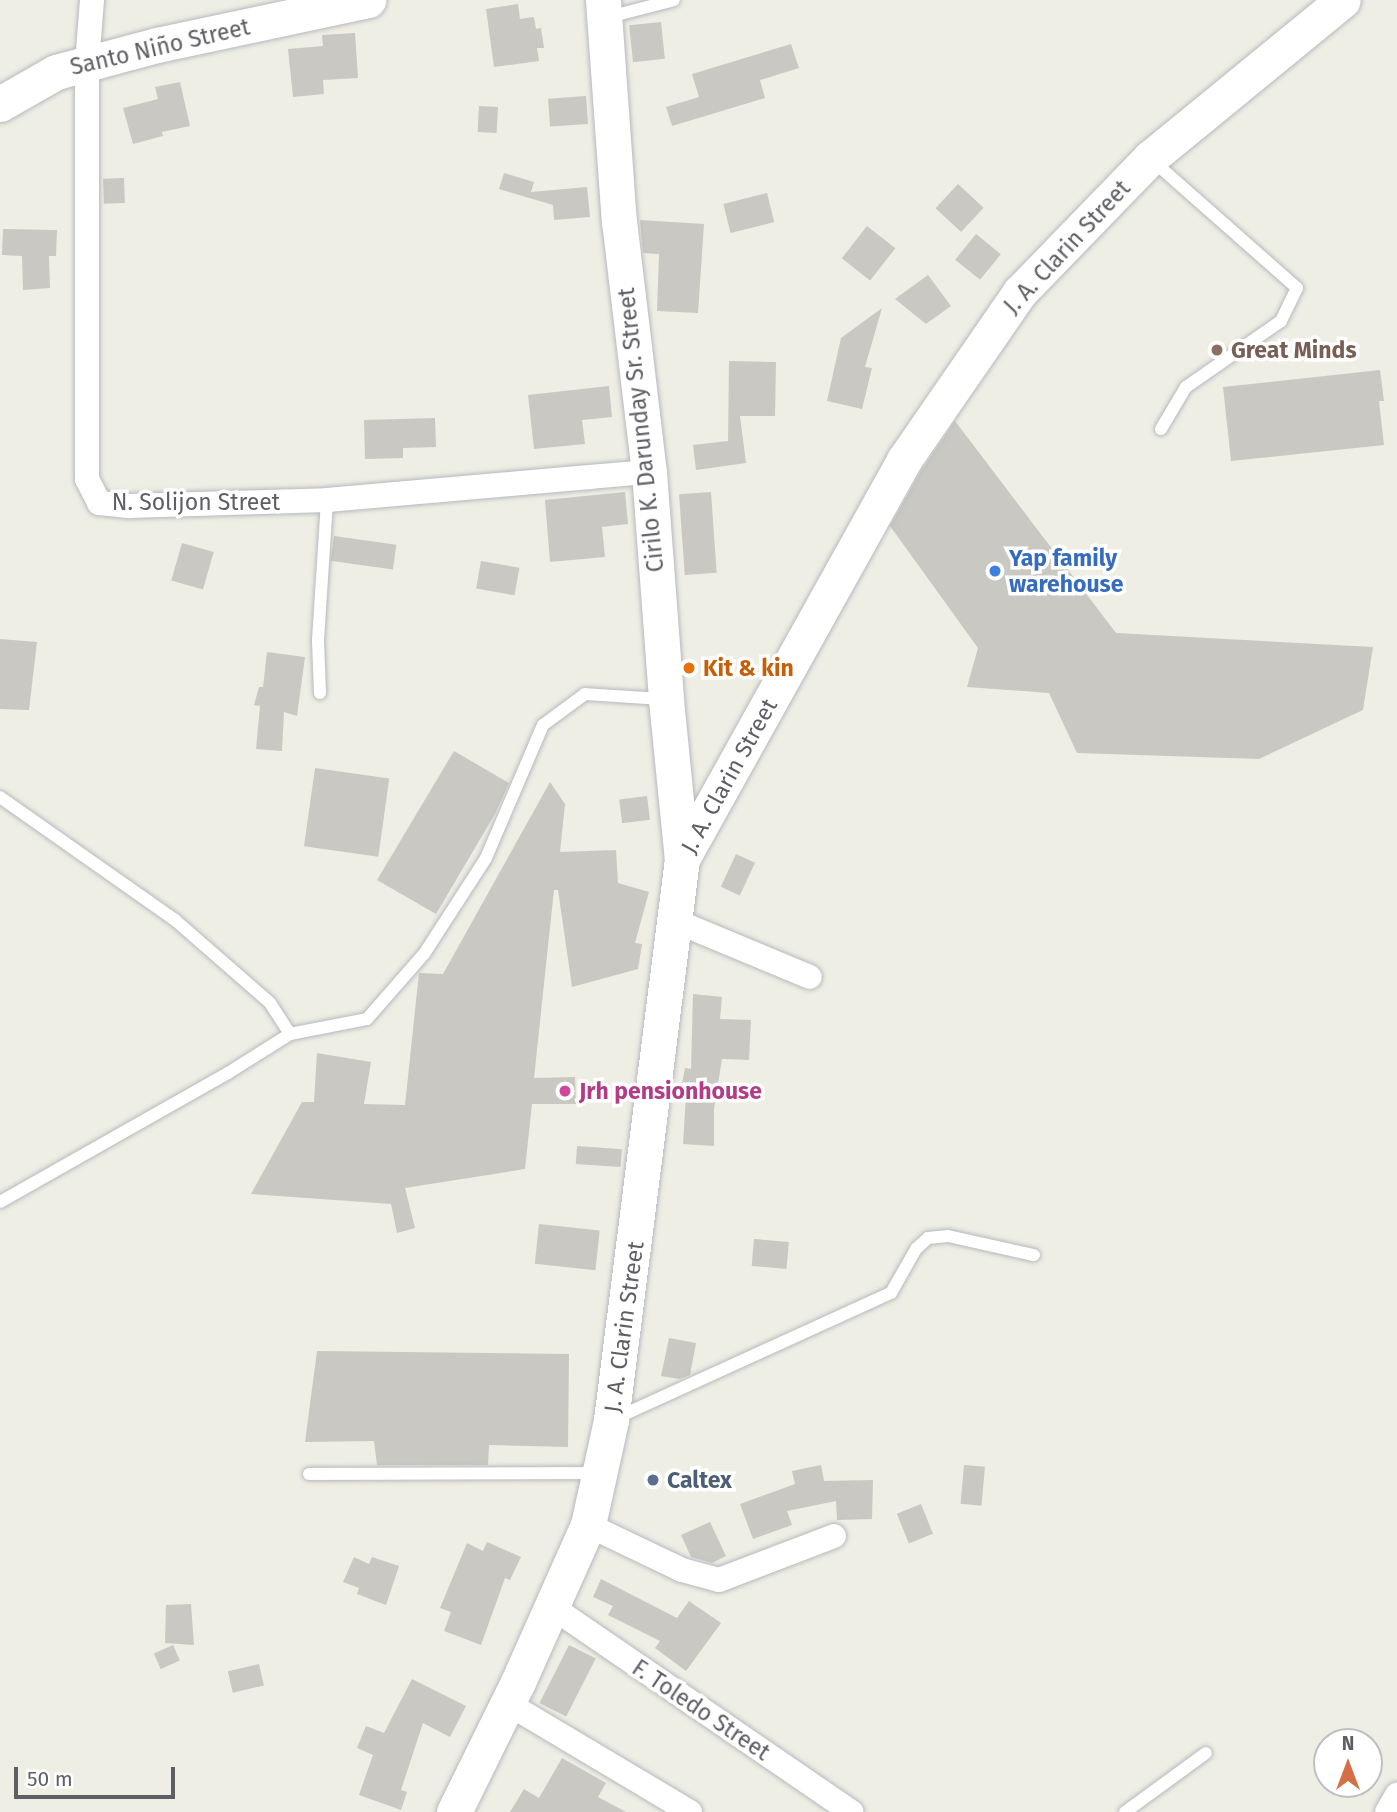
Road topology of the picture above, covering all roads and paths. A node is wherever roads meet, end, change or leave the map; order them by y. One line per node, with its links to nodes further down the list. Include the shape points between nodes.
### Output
1 (92, 0): 6 (street)
2 (368, 0): 6 (main road, Santo Niño Street)
3 (674, 0): 5 (lane)
4 (1343, 0): 8 (main road, J. A. Clarin Street)
5 (604, 9): 10 (main road, Cirilo K. Darunday Sr. Street, via 619,221)
6 (87, 64): 7 (main road, Santo Niño Street, via 56,72); 11 (street, N. Solijon Street, via 87,479 99,503)
7 (0, 104)
8 (1150, 158): 9 (lane, via 1297,288 1280,321 1186,387); 15 (main road, J. A. Clarin Street, via 1020,292 904,460)
9 (1161, 429)
10 (649, 472): 11 (street, N. Solijon Street); 13 (main road, Cirilo K. Darunday Sr. Street)
11 (327, 500): 12 (lane, via 318,640)
12 (320, 693)
13 (666, 700): 15 (main road, Cirilo K. Darunday Sr. Street); 18 (lane, via 585,694 543,724 486,858 424,954 367,1019)
14 (0, 797): 18 (lane, via 175,920 270,1003)
15 (682, 859): 16 (main road, J. A. Clarin Street)
16 (673, 920): 17 (street); 21 (main road, J. A. Clarin Street)
17 (810, 977)
18 (290, 1034): 19 (lane)
19 (0, 1202)
20 (1034, 1255): 21 (lane, via 948,1236 928,1238 916,1249 891,1293)
21 (611, 1420): 22 (main road, J. A. Clarin Street)
22 (600, 1473): 23 (lane); 24 (main road, J. A. Clarin Street)
23 (309, 1474)
24 (588, 1525): 25 (street, via 682,1570 719,1580); 26 (main road, J. A. Clarin Street)
25 (834, 1536)
26 (552, 1607): 27 (main road, J. A. Clarin Street); 32 (street, F. Toledo Street)
27 (507, 1703): 30 (main road, J. A. Clarin Street); 31 (street)
28 (1206, 1753): 33 (lane)
29 (1397, 1795): 34 (street)
30 (454, 1812)
31 (690, 1812)
32 (851, 1812)
33 (1125, 1812)
34 (1387, 1812)

